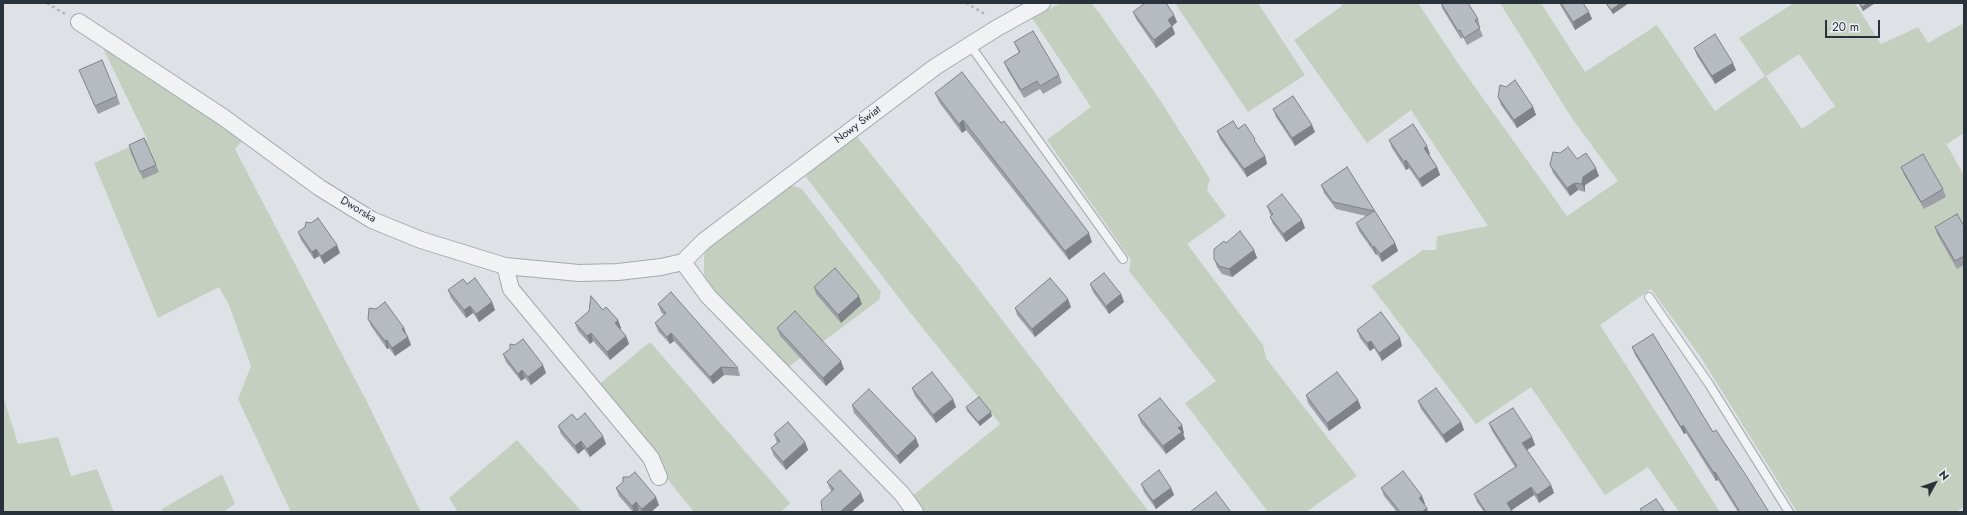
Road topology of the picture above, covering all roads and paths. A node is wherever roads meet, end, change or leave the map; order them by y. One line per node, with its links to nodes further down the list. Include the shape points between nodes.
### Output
1 (966, 3): 4 (path, via 982,12)
2 (1042, 3): 4 (street, Nowy Świat)
3 (79, 22): 8 (street, Dworska, via 223,117 320,188 372,220 421,240)
4 (997, 28): 5 (street, Nowy Świat)
5 (970, 44): 6 (lane); 7 (street, Nowy Świat, via 935,67 704,241)
6 (1123, 259)
7 (683, 262): 8 (street, Dworska, via 618,272 579,273); 11 (street, via 708,296 902,494)
8 (505, 266): 10 (street, via 511,289 651,458)
9 (1649, 297): 12 (lane, via 1709,384)
10 (659, 477)
11 (915, 512)
12 (1789, 512)

